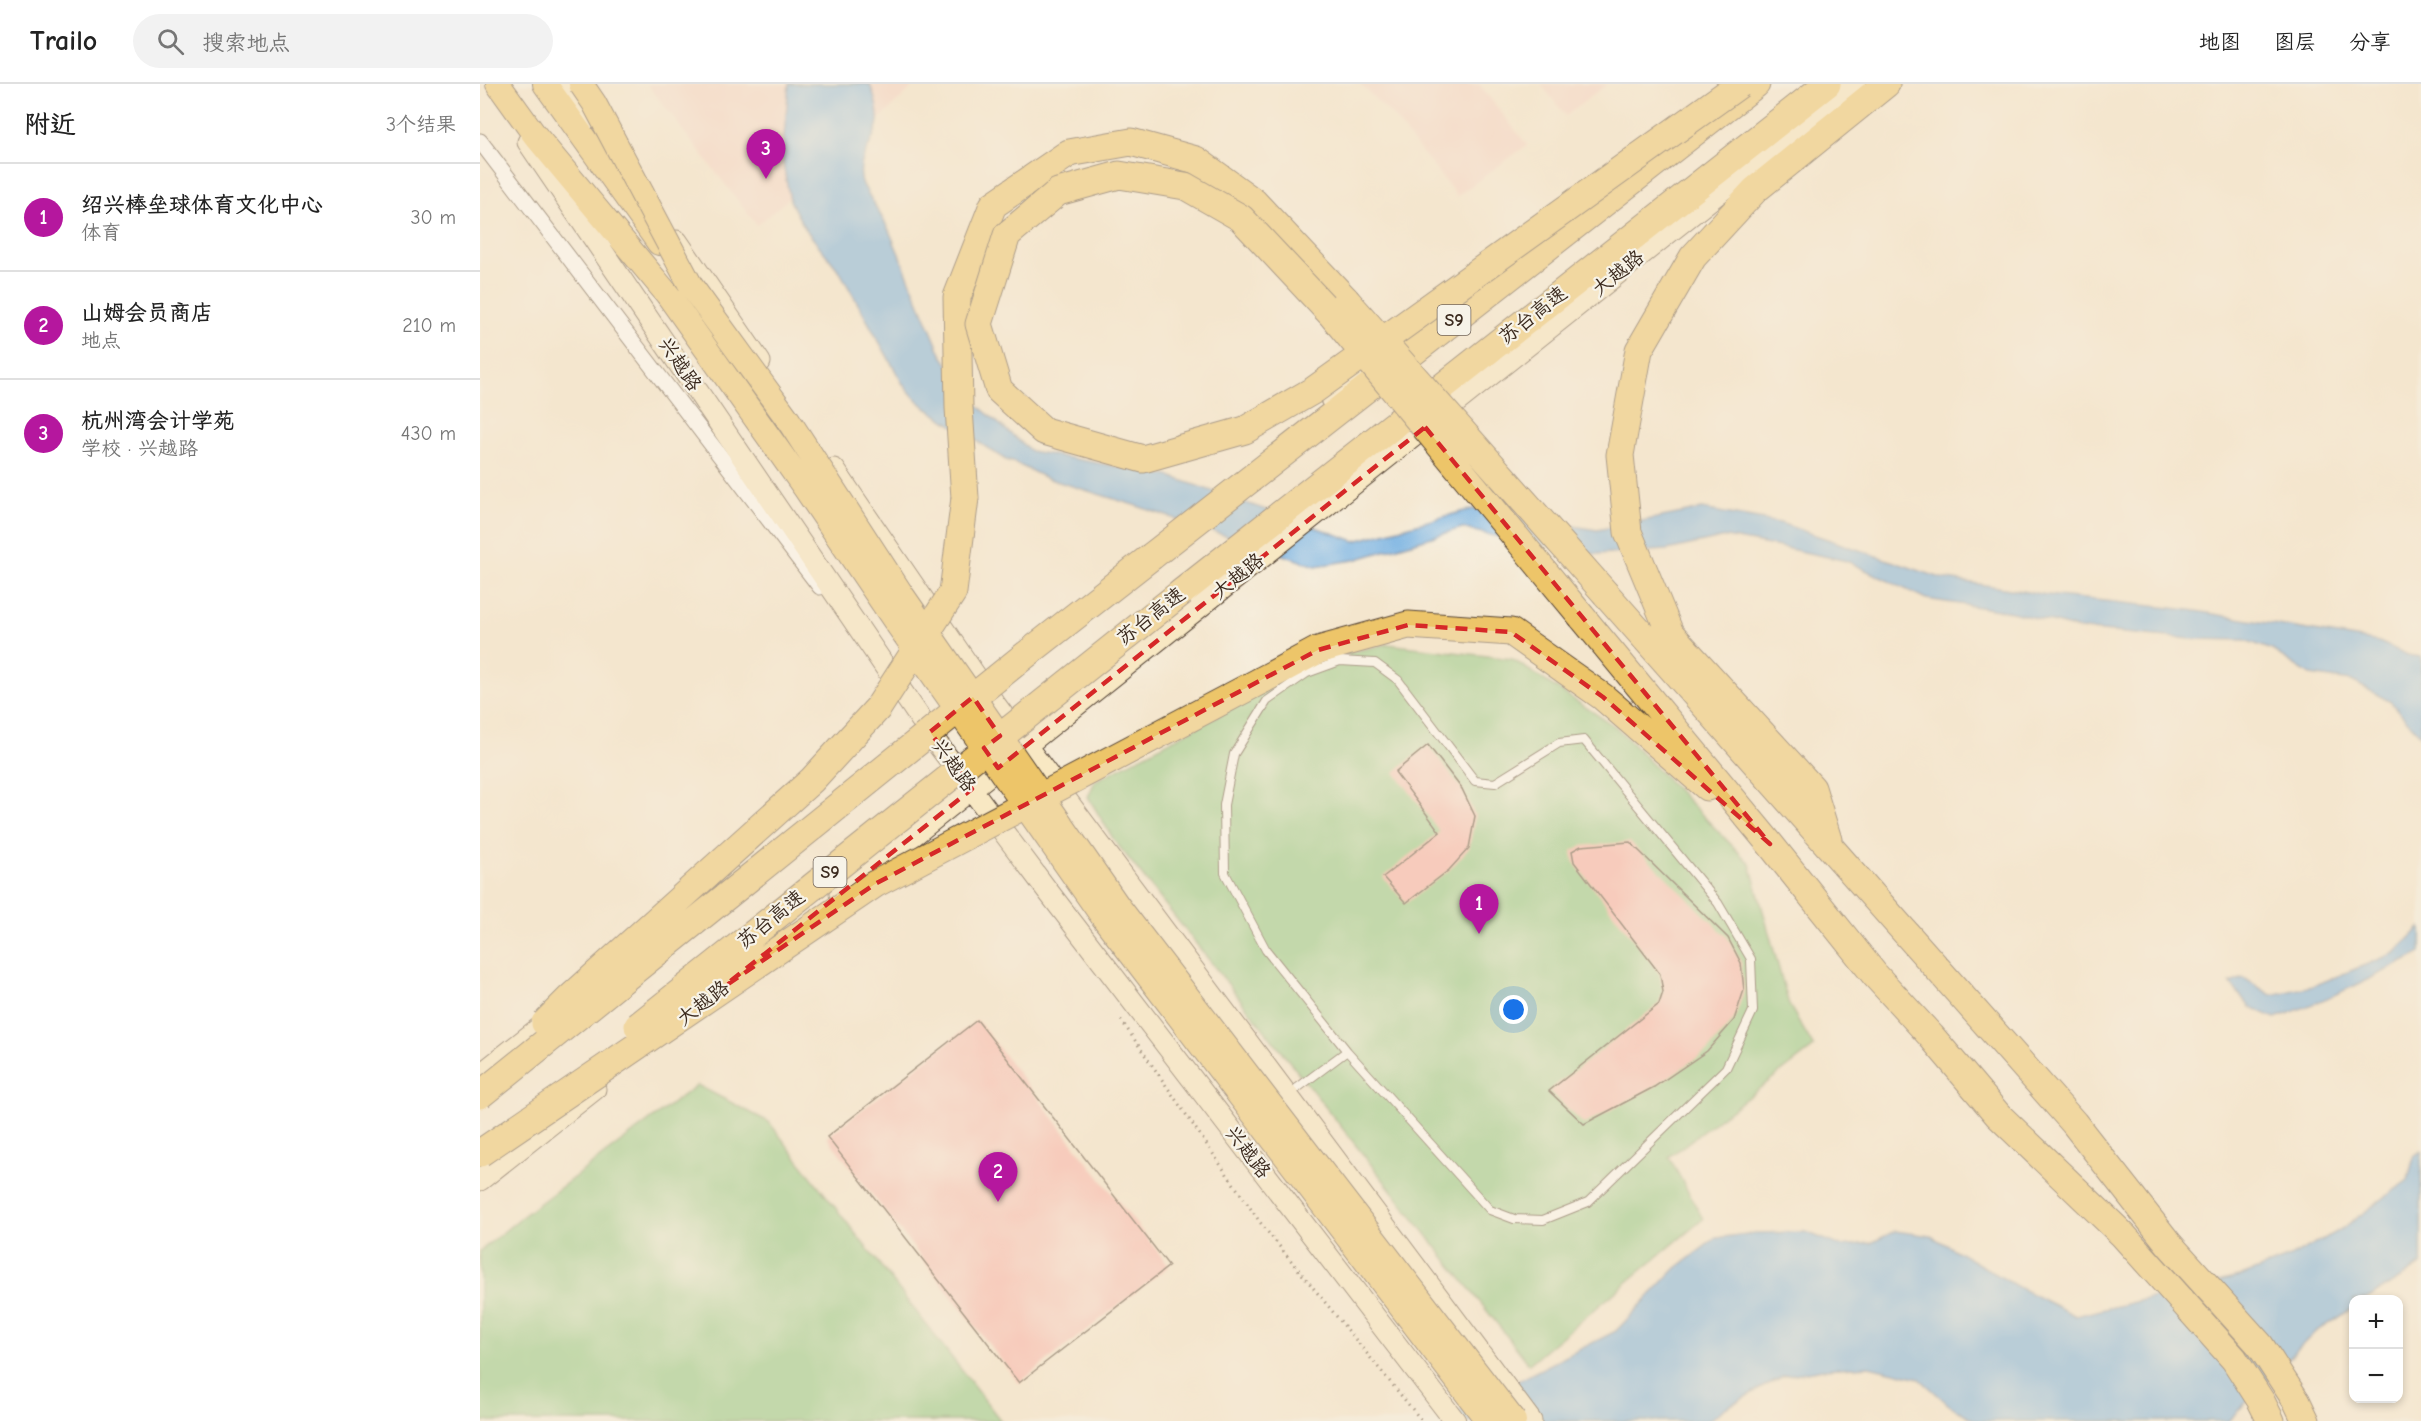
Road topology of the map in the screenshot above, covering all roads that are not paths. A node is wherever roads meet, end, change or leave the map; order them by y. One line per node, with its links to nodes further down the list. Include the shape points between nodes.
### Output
1 (489, 84): 17 (main road, 兴越路)
2 (498, 84): 15 (highway, via 534,134)
3 (517, 84): 15 (highway)
4 (545, 84): 14 (highway, bridge)
5 (566, 84): 16 (main road)
6 (581, 84): 14 (highway, bridge)
7 (1729, 84): 16 (main road)
8 (1740, 84): 20 (highway, bridge, via 1381,341 1372,348 1362,355 1314,390 1245,430 1143,459 1044,431 999,390 979,324 1007,235 1058,192 1119,175 1185,186 1241,218 1331,314 1362,351 1369,360 1384,379)
9 (1756, 84): 25 (highway, S9, bridge, via 1018,661)
10 (1827, 84): 27 (highway, 苏台高速 / S9, bridge, via 1049,697)
11 (1855, 84): 18 (main road, 大越路)
12 (1886, 84): 21 (highway, via 1755,190 1693,257 1639,350 1620,455 1628,532 1670,633 1812,788)
13 (480, 141): 17 (street)
14 (691, 286): 31 (highway, bridge, via 787,418 902,595 1118,906)
15 (668, 295): 30 (highway, bridge, via 1103,917)
16 (978, 679): 17 (main road); 18 (main road)
17 (923, 723): 19 (main road, 兴越路); 23 (main road)
18 (1026, 746): 19 (main road, 大越路); 26 (main road)
19 (972, 789): 28 (main road, 大越路); 29 (main road, 兴越路)
20 (1770, 844): 27 (highway, bridge, via 1603,697 1511,632 1408,625 1318,650 875,884); 33 (highway, via 1875,975 1998,1115 2123,1235 2234,1359)
21 (1831, 850): 24 (highway, bridge, via 1346,300 1254,202 1196,160 1131,142 1069,153 993,205 957,297 965,498 953,592 878,708 812,780 570,998); 34 (highway, via 2074,1124 2169,1244 2260,1346)
22 (1347, 1051): 22 (lane, via 1490,1210 1514,1218 1543,1220 1588,1202 1726,1068 1753,1011 1751,959 1719,903 1584,740 1559,743 1496,783 1475,781 1398,680 1375,663 1340,661 1307,673 1268,701 1234,754 1224,805 1224,850 1225,873 1266,950); 26 (lane)
23 (480, 1075)
24 (480, 1089)
25 (480, 1095)
26 (1287, 1096): 32 (main road)
27 (480, 1153)
28 (480, 1180)
29 (1449, 1413)
30 (1488, 1421)
31 (1514, 1421)
32 (1531, 1421)
33 (2271, 1421)
34 (2306, 1421)

